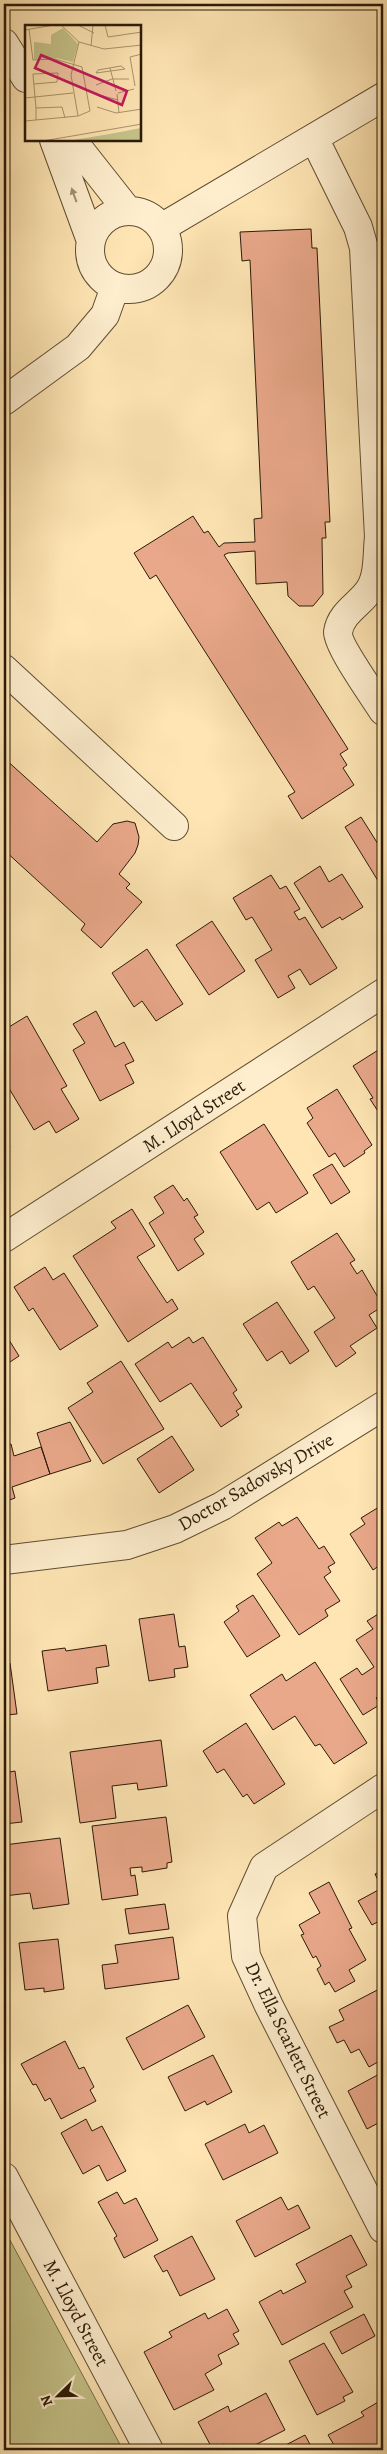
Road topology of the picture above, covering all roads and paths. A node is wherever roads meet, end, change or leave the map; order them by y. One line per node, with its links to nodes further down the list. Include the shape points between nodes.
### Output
1 (4, 43): 2 (street)
2 (25, 76)
3 (383, 97): 4 (street)
4 (314, 138): 8 (street); 13 (street, via 358,227 364,248 379,537 375,577 369,590 343,618 338,633 342,646)
5 (54, 141): 9 (street, one-way to 5)
6 (73, 141): 7 (street)
7 (128, 211): 8 (street, via 146,216); 9 (street, via 115,213 104,220)
8 (161, 228): 10 (street, via 168,251 160,274 140,287 127,289)
9 (91, 241): 10 (street, via 92,263 106,281)
10 (116, 286): 11 (street, via 105,315 78,347)
11 (4, 401)
12 (4, 669): 14 (street)
13 (383, 711)
14 (174, 826)
15 (383, 994): 16 (street, M. Lloyd Street)
16 (4, 1238)
17 (383, 1406): 18 (street, Doctor Sadovsky Drive, via 222,1506 175,1529 127,1544)
18 (4, 1560)
19 (383, 1788): 21 (street, Dr. Ella Scarlett Street, via 264,1867 242,1916 246,1956)
20 (4, 2177): 22 (street, M. Lloyd Street)
21 (383, 2229)
22 (149, 2450)

